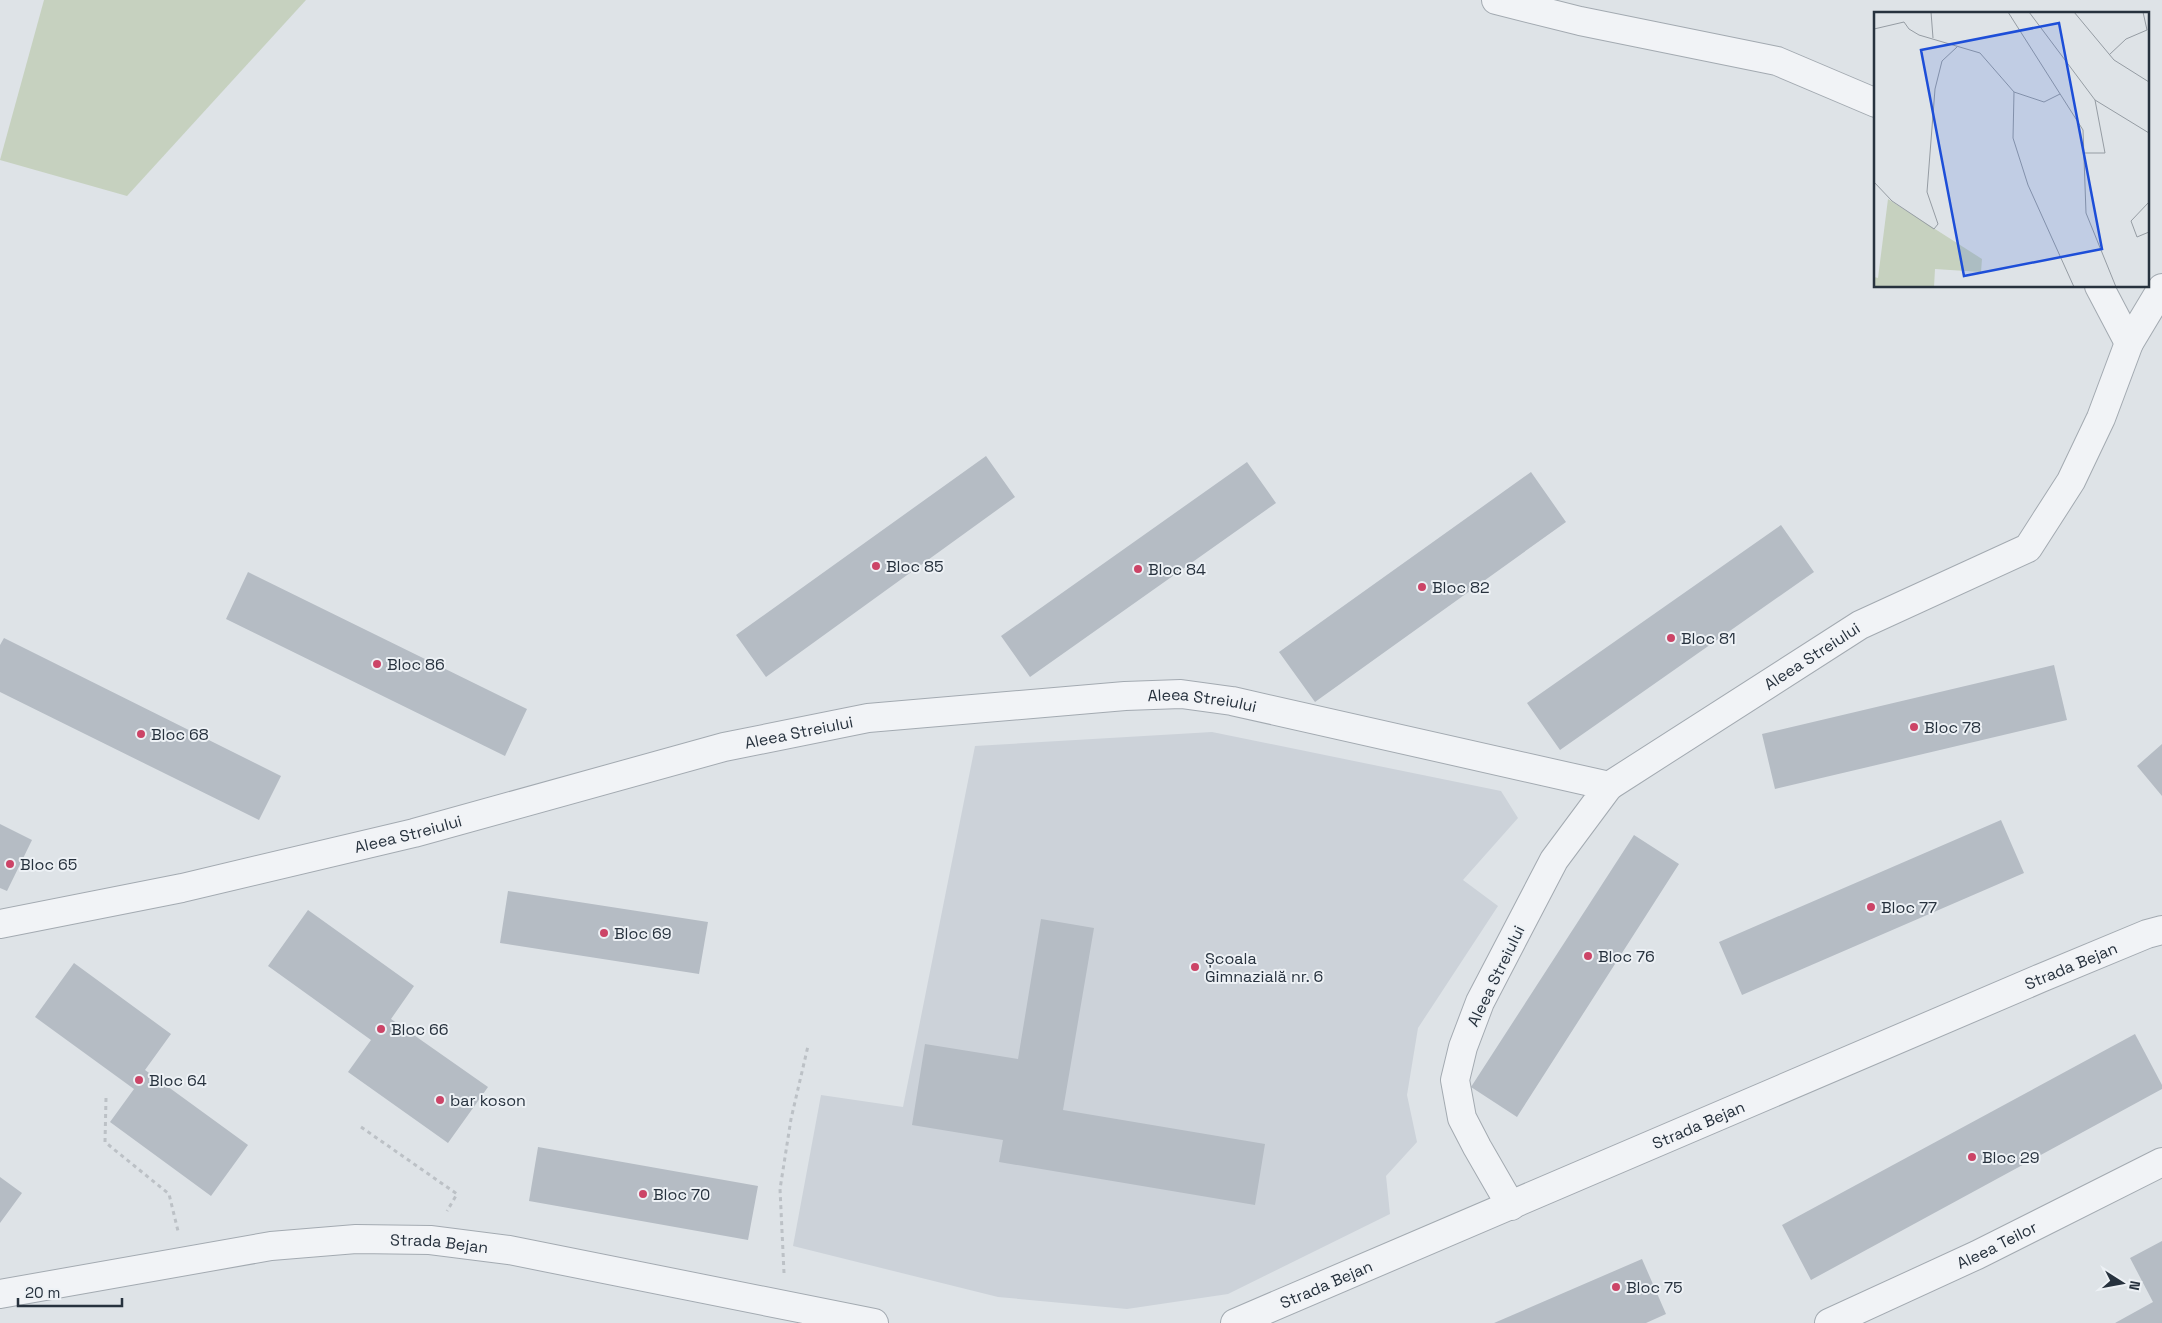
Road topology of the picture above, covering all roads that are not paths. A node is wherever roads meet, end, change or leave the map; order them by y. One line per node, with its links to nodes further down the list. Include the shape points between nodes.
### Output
1 (1496, 0): 2 (street, via 1580,21 1777,61)
2 (1874, 102)
3 (2101, 288): 5 (street)
4 (2162, 288): 5 (street)
5 (2129, 343): 6 (street, Aleea Streiului, via 2071,482 2028,548 1860,625)
6 (1609, 786): 7 (street, Aleea Streiului, via 1232,701 1180,694 868,718 724,747 414,833 182,888); 10 (street, Aleea Streiului, via 1554,860 1480,1002 1455,1080 1462,1118)
7 (0, 924)
8 (2162, 930): 10 (street, Strada Bejan, via 2041,978)
9 (2162, 1162): 14 (street, Aleea Teilor, via 1977,1255)
10 (1511, 1206): 13 (street, Strada Bejan)
11 (0, 1294): 12 (street, Strada Bejan, via 271,1246 356,1239 430,1240 509,1250)
12 (874, 1323)
13 (1235, 1323)
14 (1828, 1323)

